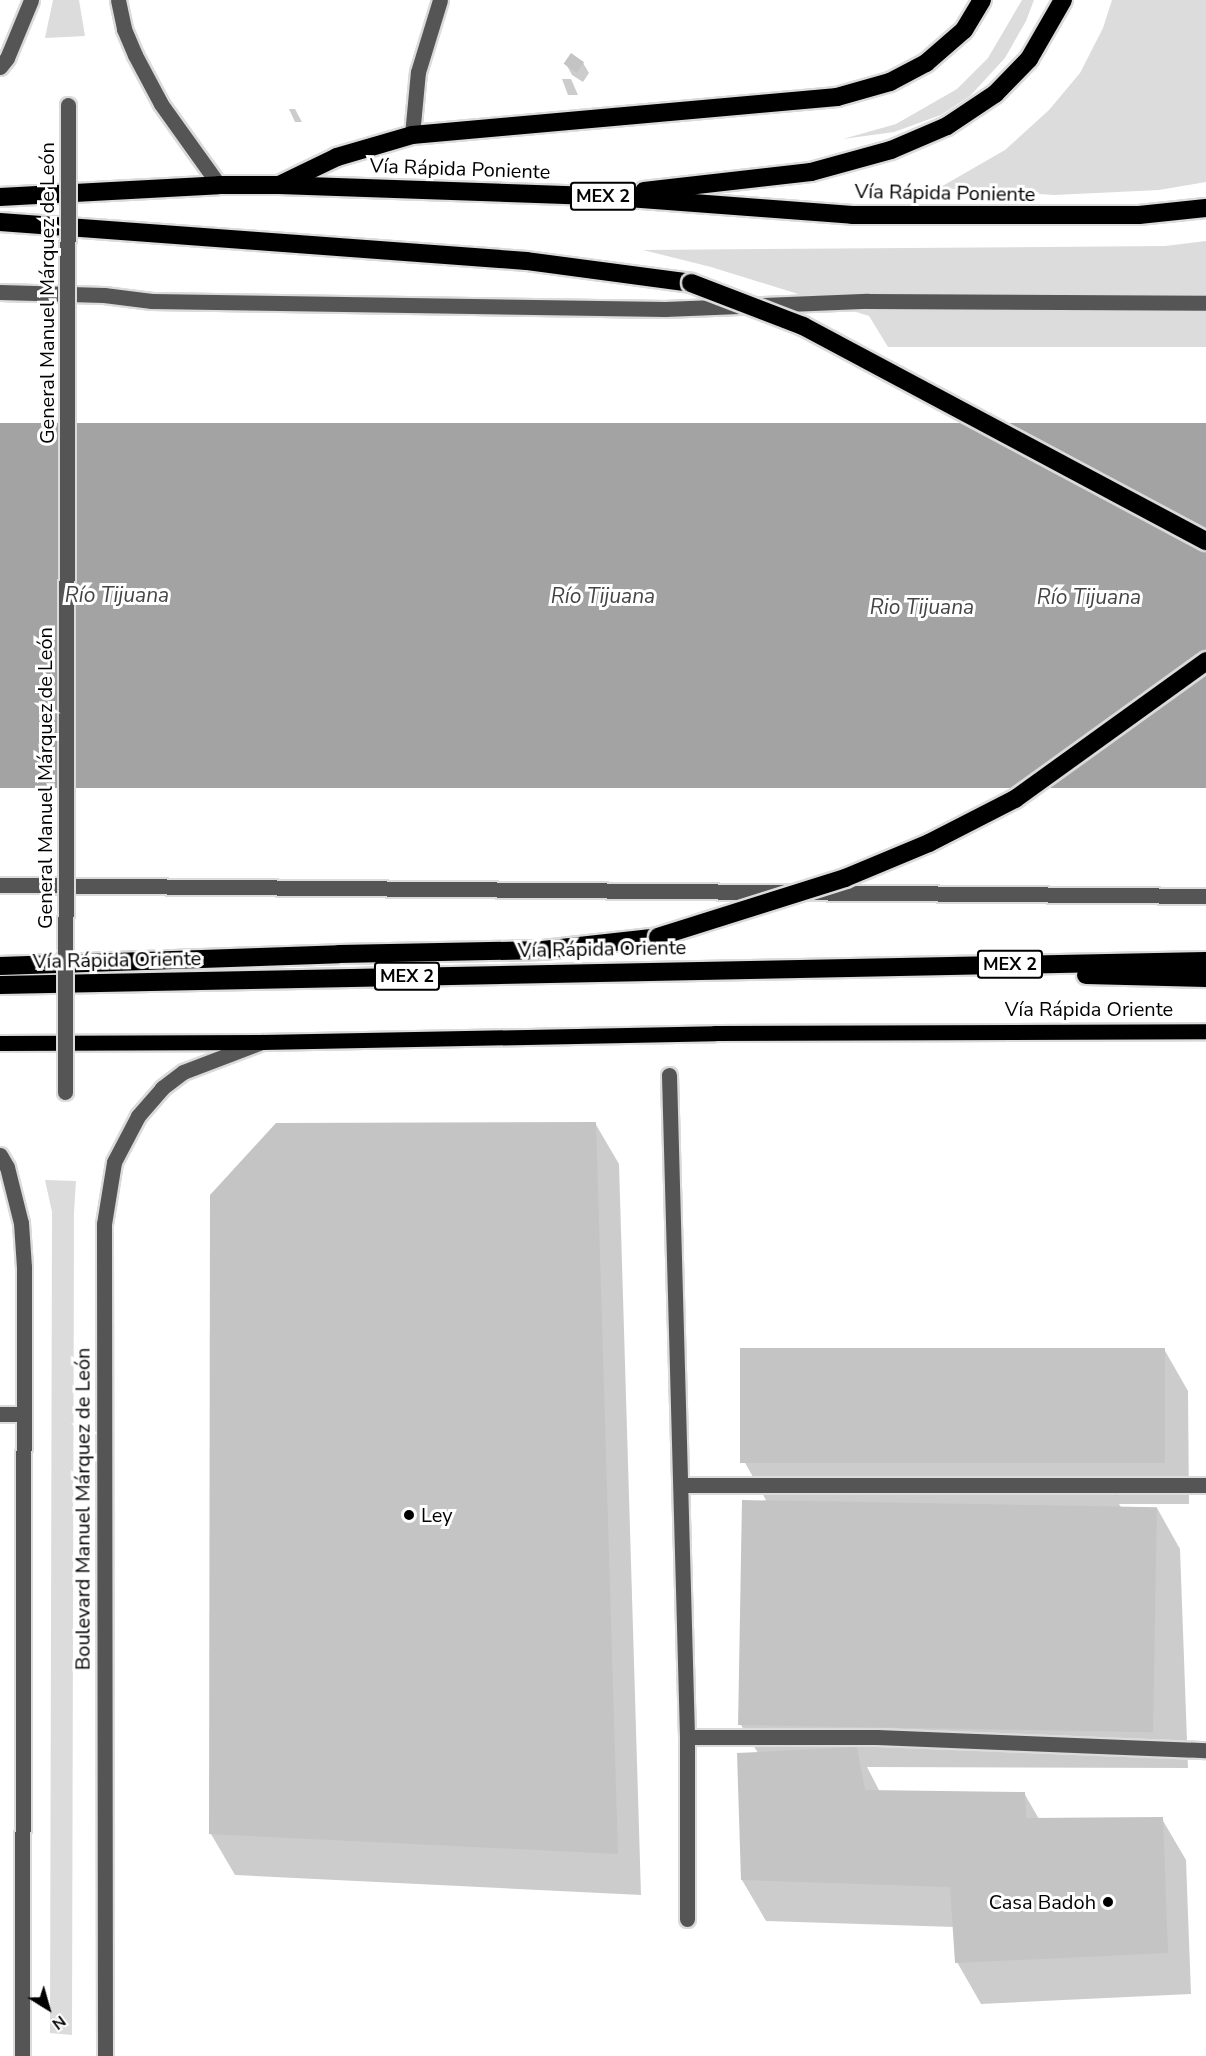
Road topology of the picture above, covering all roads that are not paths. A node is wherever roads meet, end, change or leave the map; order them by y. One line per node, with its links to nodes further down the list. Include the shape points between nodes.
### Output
1 (31, 0): 6 (street)
2 (118, 0): 9 (street, via 135,56 161,104)
3 (440, 0): 8 (street, via 418,72)
4 (982, 0): 8 (highway, via 964,30 926,63 890,82 837,98)
5 (1063, 0): 11 (highway, via 1029,59 995,94 938,130 891,150 810,172)
6 (0, 67)
7 (68, 105): 30 (street, General Manuel Márquez de León, bridge)
8 (412, 135): 10 (highway, via 338,157)
9 (219, 185): 10 (highway, Vía Rápida Poniente / MEX 2); 12 (highway, Vía Rápida Poniente / MEX 2)
10 (279, 185): 11 (highway, Vía Rápida Poniente / MEX 2)
11 (601, 196): 13 (highway, Vía Rápida Poniente / MEX 2, via 852,215 1117,216)
12 (0, 197)
13 (1206, 208)
14 (0, 222): 17 (highway, bridge, via 527,261 691,284 803,326)
15 (0, 292): 16 (street, via 104,294 152,301 665,309 868,301)
16 (1206, 303)
17 (1206, 541)
18 (1206, 661): 22 (highway, bridge, via 1015,799 929,843 845,878 658,937 543,950)
19 (0, 885): 20 (street)
20 (1206, 896)
21 (1206, 961): 23 (highway, Vía Rápida Oriente / MEX 2)
22 (0, 966)
23 (814, 967): 24 (highway); 25 (highway, Vía Rápida Oriente / MEX 2)
24 (1206, 978)
25 (0, 985)
26 (1206, 1031): 27 (main road, Vía Rápida Oriente)
27 (262, 1042): 28 (main road, Vía Rápida Oriente); 40 (street, Boulevard Manuel Márquez de León, via 183,1072 162,1088 138,1116 114,1162 104,1224)
28 (0, 1043)
29 (669, 1075): 34 (street)
30 (65, 1092)
31 (0, 1155): 33 (street, via 7,1167 21,1223)
32 (0, 1414): 33 (street)
33 (21, 1414): 39 (street)
34 (681, 1485): 35 (street); 36 (street)
35 (1206, 1485)
36 (687, 1737): 37 (street, via 877,1737); 38 (street)
37 (1206, 1750)
38 (687, 1919)
39 (22, 2056)
40 (105, 2056)

